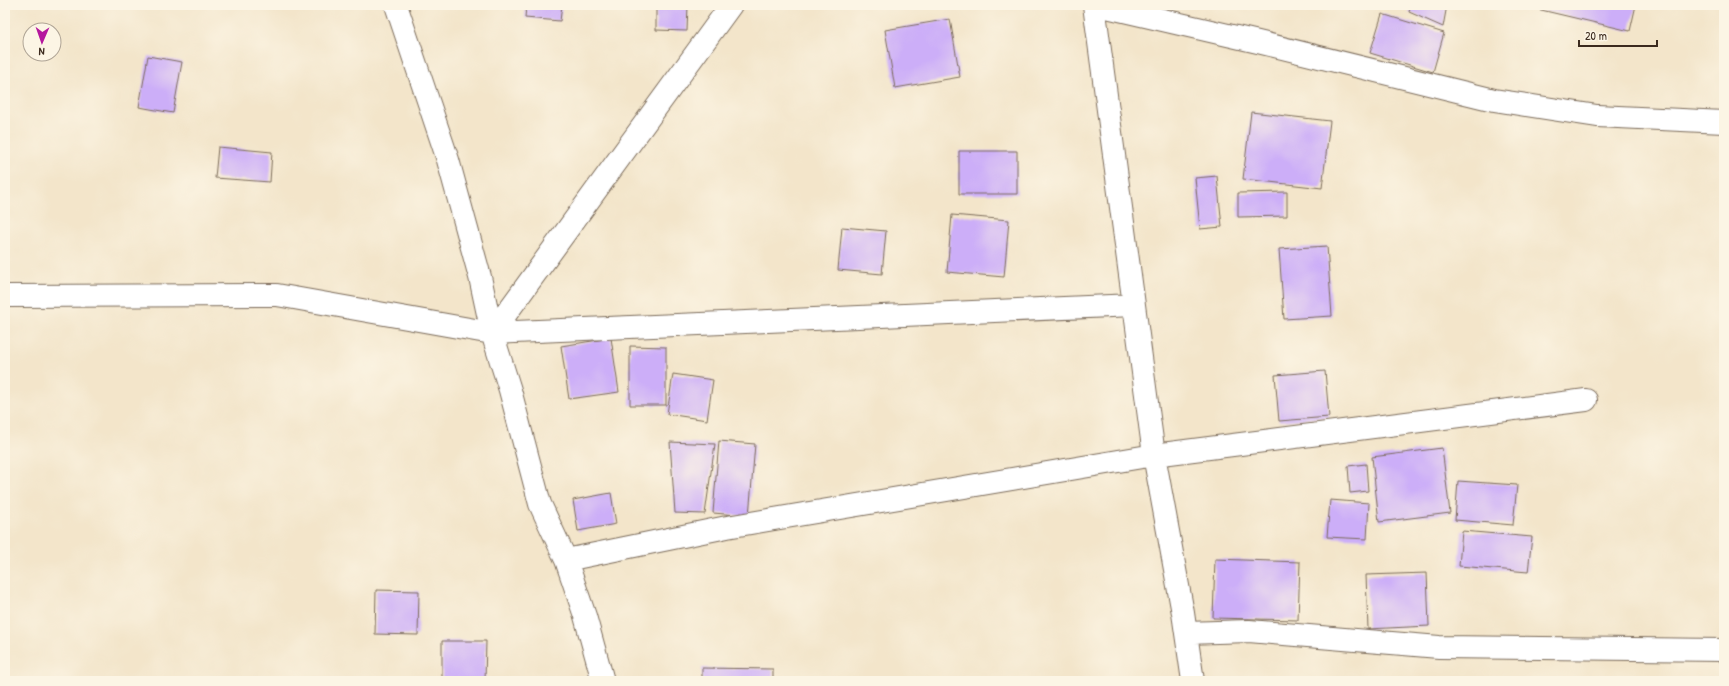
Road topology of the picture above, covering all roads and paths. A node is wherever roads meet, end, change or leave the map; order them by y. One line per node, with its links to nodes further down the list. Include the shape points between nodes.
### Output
1 (396, 5): 8 (street, via 448,160 480,277)
2 (731, 5): 8 (street)
3 (1094, 5): 7 (street)
4 (1098, 5): 5 (street, via 1494,100 1597,116)
5 (1724, 122)
6 (5, 296): 8 (street, via 277,295)
7 (1134, 305): 8 (street); 10 (street)
8 (492, 333): 11 (street, via 540,504)
9 (1586, 400): 10 (street)
10 (1154, 455): 11 (street, via 727,527); 12 (street)
11 (566, 560): 14 (street)
12 (1186, 633): 13 (street, via 1249,631 1439,647); 15 (street)
13 (1724, 650)
14 (603, 681)
15 (1193, 681)

